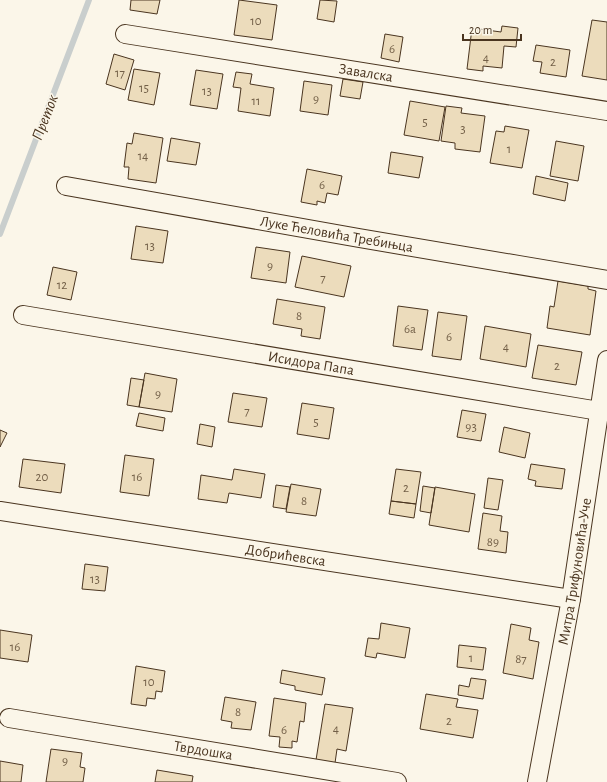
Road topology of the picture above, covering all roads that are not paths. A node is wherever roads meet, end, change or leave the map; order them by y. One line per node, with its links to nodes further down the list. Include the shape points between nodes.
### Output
1 (126, 34): 2 (street, Завалска)
2 (607, 111)
3 (66, 186): 4 (street, Луке Ћеловића Требињца)
4 (607, 280)
5 (23, 315): 7 (street, Исидора Папа)
6 (607, 360): 7 (street, Митра Трифуновића-Уче)
7 (599, 411): 9 (street, Митра Трифуновића-Уче)
8 (0, 511): 9 (street, Добрићевска)
9 (570, 599): 12 (street, Митра Трифуновића-Уче)
10 (9, 718): 11 (street, Тврдошка)
11 (397, 782)
12 (537, 782)

